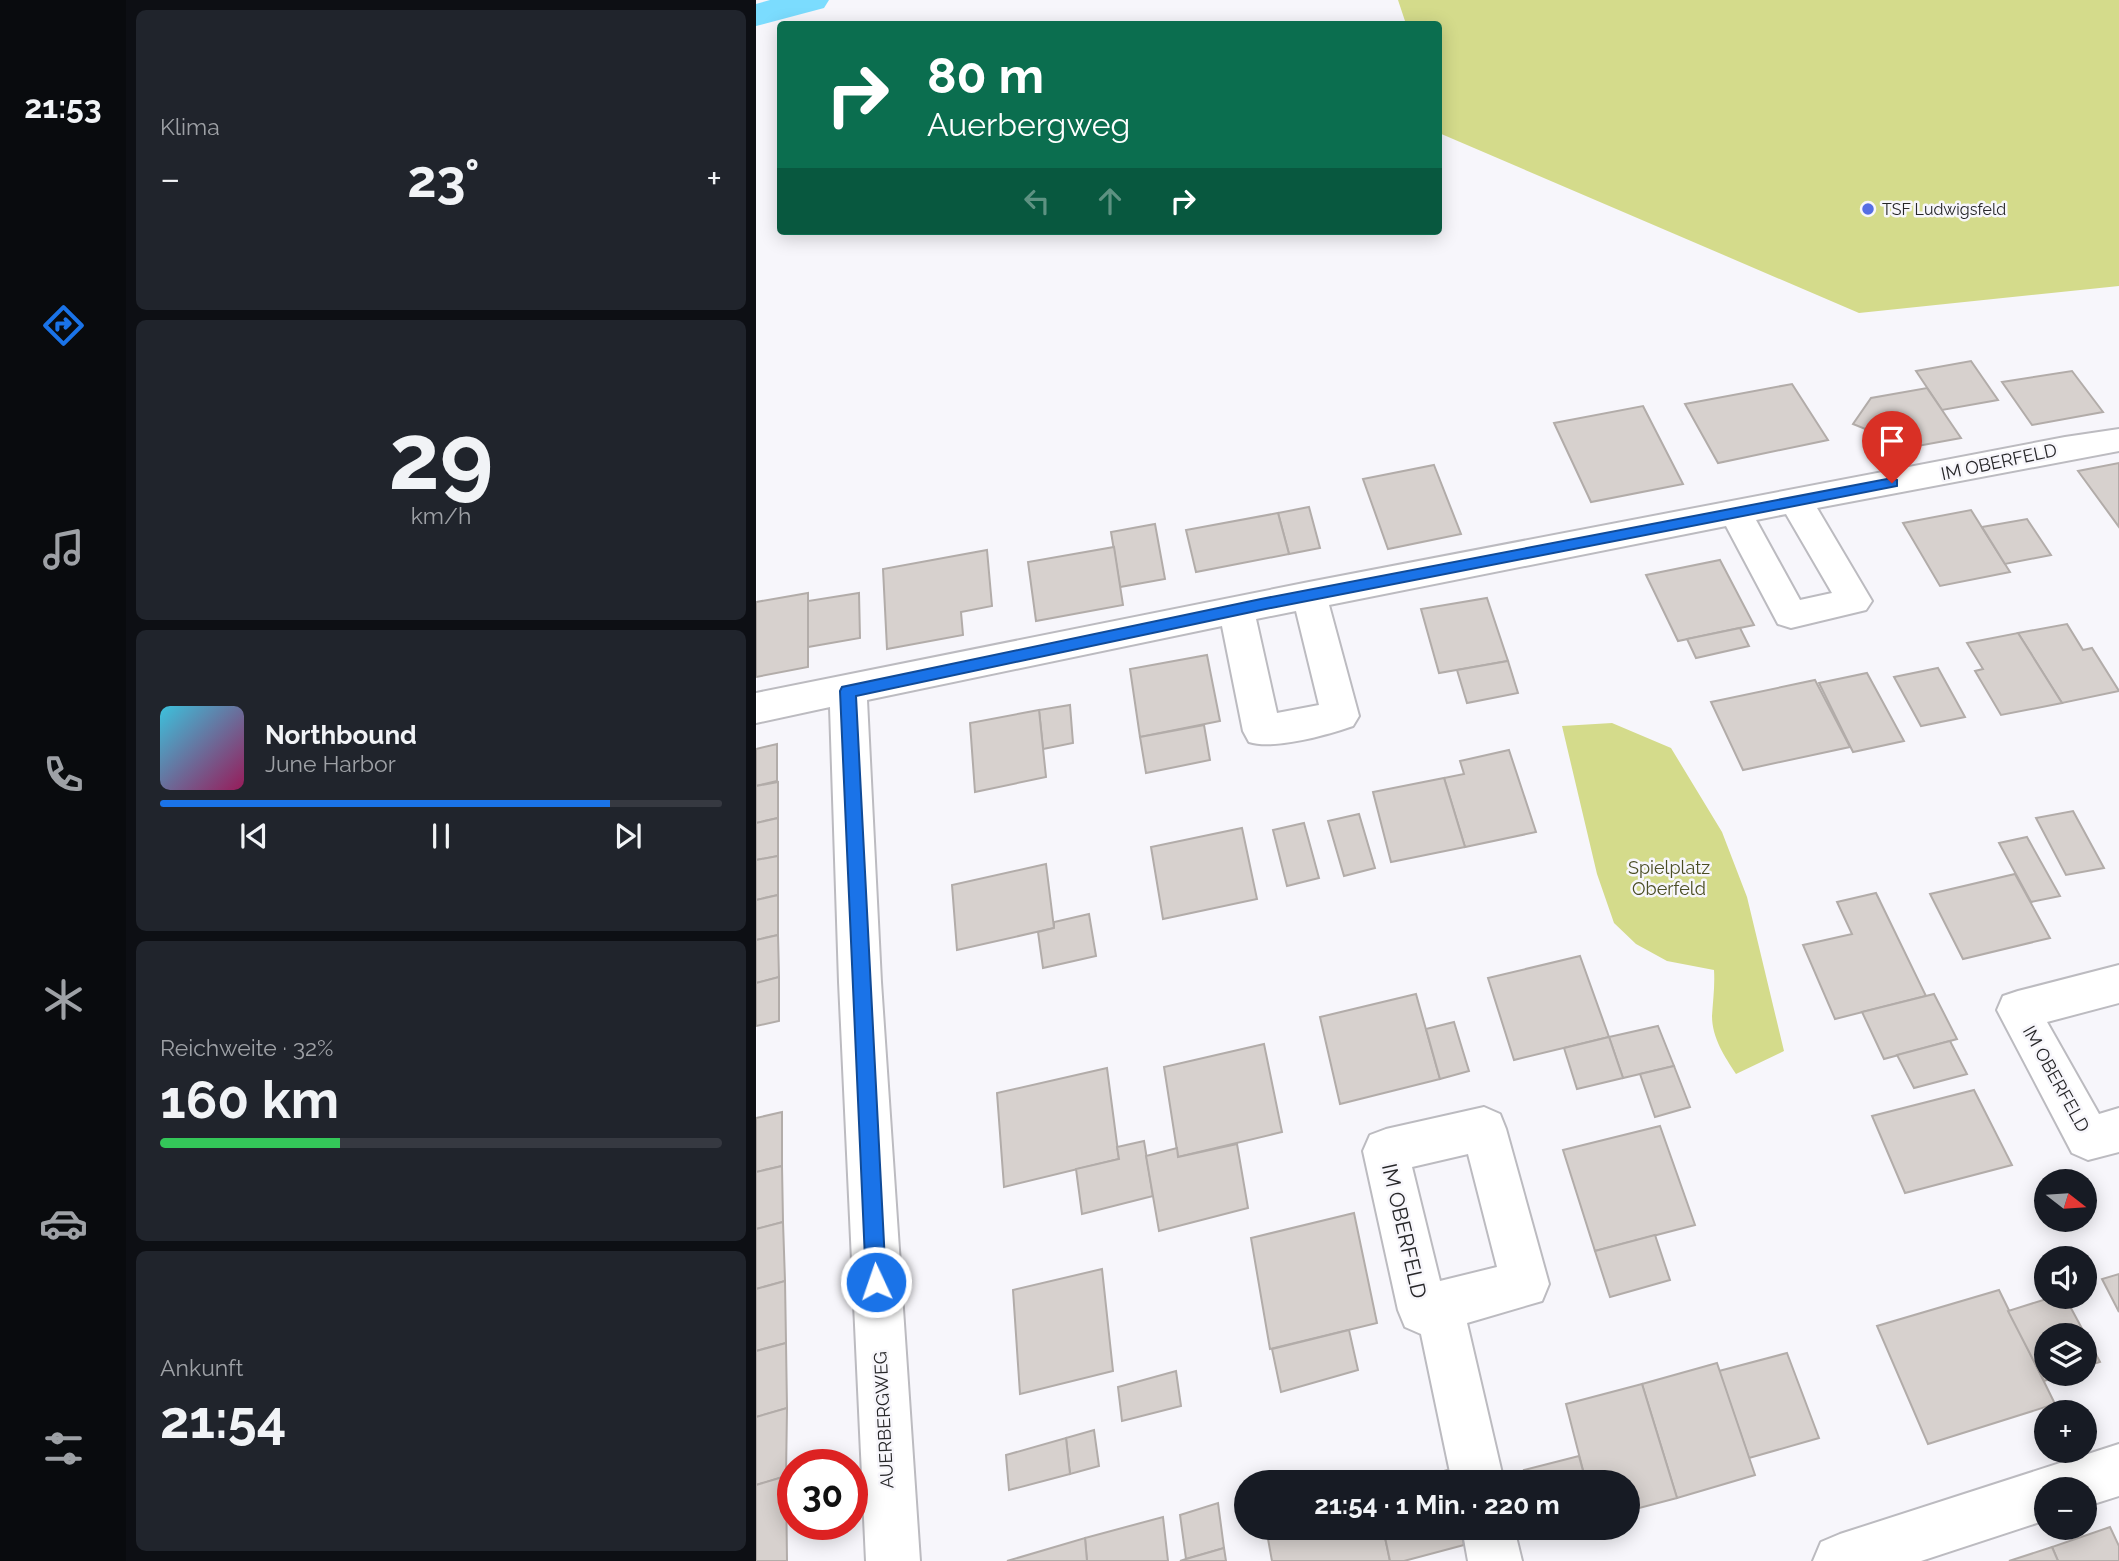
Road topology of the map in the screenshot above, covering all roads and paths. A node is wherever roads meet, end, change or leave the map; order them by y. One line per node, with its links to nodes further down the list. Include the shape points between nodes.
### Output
1 (2119, 440): 2 (street, IM OBERFELD)
2 (1796, 502): 3 (street, IM OBERFELD); 3 (street, via 1854,601 1791,615)
3 (1736, 514): 4 (street, IM OBERFELD)
4 (1310, 595): 5 (street); 5 (street, via 1340,716 1262,731)
5 (1236, 610): 6 (street)
6 (848, 691): 7 (street); 17 (street, AUERBERGWEG)
7 (756, 708)
8 (2119, 984): 9 (street, IM OBERFELD, via 2018,1010 2088,1138)
9 (2119, 1130)
10 (1439, 1305): 11 (street, IM OBERFELD)
11 (1475, 1470)
12 (2119, 1470): 13 (street)
13 (2097, 1477)
14 (2034, 1498): 16 (street)
15 (1491, 1540): 18 (street)
16 (1866, 1557)
17 (893, 1561)
18 (1495, 1561)

